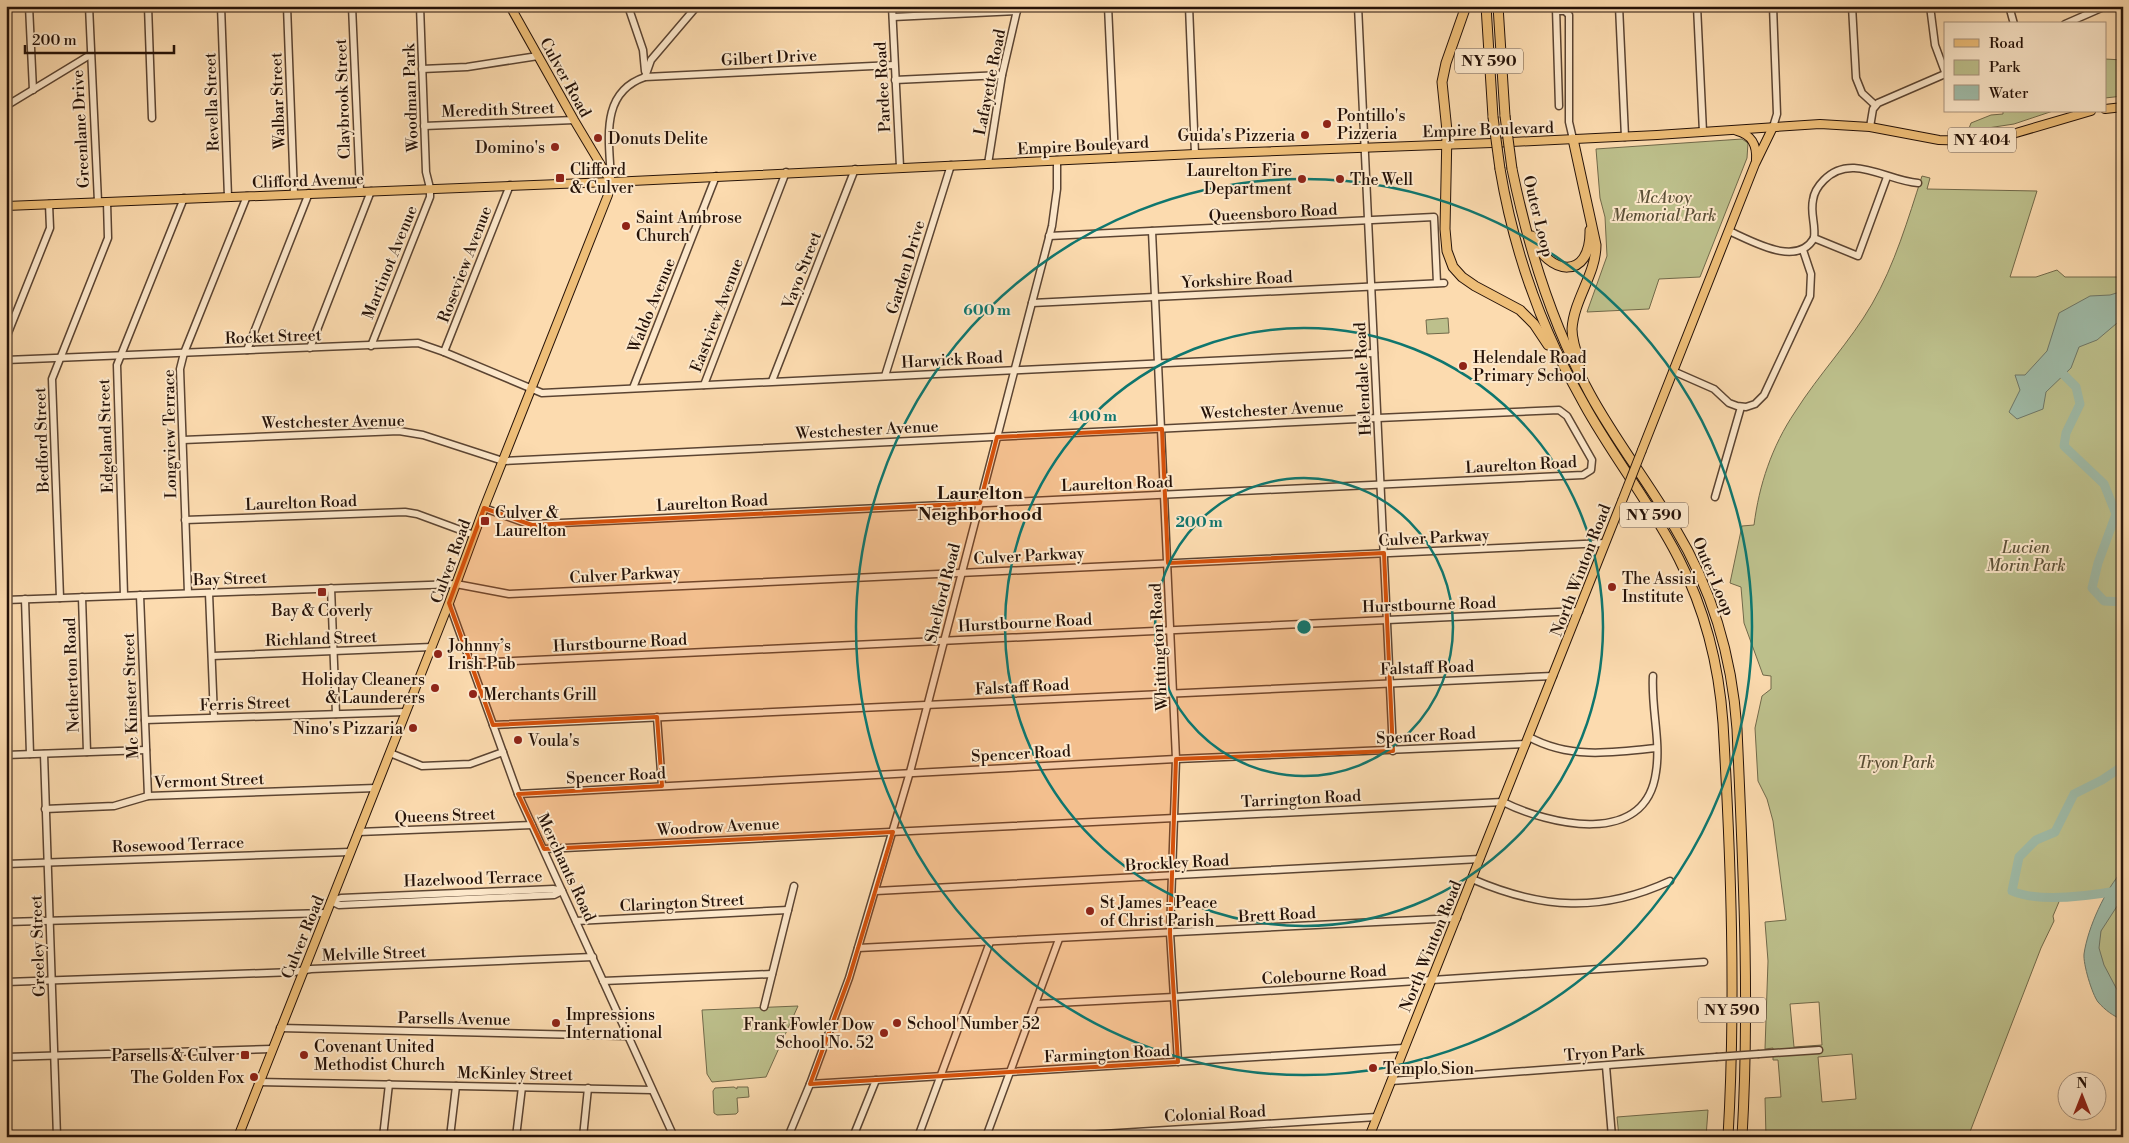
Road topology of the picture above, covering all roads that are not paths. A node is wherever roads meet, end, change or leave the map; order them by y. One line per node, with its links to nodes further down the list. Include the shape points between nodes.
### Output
1 (29, 6): 40 (street)
2 (89, 6): 31 (street, Greenlane Drive)
3 (148, 6): 47 (street)
4 (221, 6): 78 (street, Revella Street)
5 (287, 6): 77 (street, Walbar Street)
6 (352, 6): 74 (street, Claybrook Street)
7 (420, 6): 34 (street, Woodman Park)
8 (510, 6): 32 (main road, Culver Road)
9 (628, 6): 38 (street, via 643,50)
10 (697, 6): 38 (street, via 651,60)
11 (892, 6): 28 (street, Pardee Road)
12 (1108, 6): 59 (street)
13 (1189, 6): 58 (street)
14 (1358, 6): 57 (street, Helendale Road)
15 (1466, 6): 56 (highway, via 1443,76)
16 (1486, 6): 114 (highway, Outer Loop / NY 590, bridge, via 1493,117 1514,236 1551,339)
17 (1498, 6): 66 (highway, Outer Loop / NY 590, bridge)
18 (1619, 6): 54 (street)
19 (1697, 6): 53 (street)
20 (1773, 6): 50 (street, North Winton Road, via 1777,114)
21 (1852, 6): 42 (street, via 1856,78 1862,93)
22 (1930, 6): 35 (street, via 1934,40)
23 (2009, 6): 29 (street)
24 (2106, 6): 26 (street)
25 (1556, 8): 41 (street, via 1569,15); 41 (street, via 1559,105)
26 (2098, 8): 30 (street)
27 (1017, 9): 28 (street); 37 (street, Lafayette Road)
28 (893, 17): 33 (street, Pardee Road)
29 (2013, 22)
30 (2069, 22)
31 (90, 55): 40 (street); 81 (street, Greenlane Drive)
32 (538, 56): 34 (street, via 462,68); 48 (main road, Culver Road)
33 (894, 65): 38 (street, Gilbert Drive); 39 (street, Pardee Road)
34 (422, 69): 49 (street, Woodman Park)
35 (1944, 70)
36 (1944, 73): 42 (street)
37 (1002, 75): 39 (street); 61 (street, Lafayette Road)
38 (644, 77): 70 (street, via 625,87 612,106)
39 (895, 80): 64 (street, Pardee Road)
40 (33, 90): 43 (street)
41 (1569, 103): 55 (street)
42 (1875, 105): 51 (street)
43 (6, 106)
44 (2123, 107): 45 (main road)
45 (2106, 109)
46 (2088, 112): 51 (main road, Empire Boulevard / NY 404, via 2014,134 1974,141 1939,140)
47 (152, 118)
48 (574, 120): 49 (street, Meredith Street); 70 (main road, Culver Road)
49 (424, 126): 73 (street, Woodman Park)
50 (1773, 126): 51 (main road, Empire Boulevard / NY 404, via 1829,124); 52 (main road, Empire Boulevard / NY 404); 62 (main road, North Winton Road)
51 (1870, 127)
52 (1732, 130): 53 (main road, Empire Boulevard / NY 404); 62 (main road, via 1745,133 1753,141)
53 (1703, 132): 54 (main road, Empire Boulevard / NY 404)
54 (1625, 137): 55 (main road, Empire Boulevard / NY 404)
55 (1573, 139): 56 (main road, Empire Boulevard / NY 404); 84 (highway)
56 (1448, 145): 57 (main road, Empire Boulevard); 114 (highway, via 1445,237 1451,264 1468,282 1514,306 1532,321)
57 (1364, 148): 58 (main road, Empire Boulevard); 86 (street, Helendale Road)
58 (1195, 154): 59 (main road, Empire Boulevard)
59 (1116, 158): 60 (main road, Empire Boulevard)
60 (1057, 160): 61 (main road, Empire Boulevard); 89 (street, Shelford Road, via 1056,202)
61 (988, 164): 63 (main road, Empire Boulevard)
62 (1755, 164): 88 (main road, North Winton Road)
63 (951, 165): 64 (main road, Empire Boulevard); 109 (street, Garden Drive)
64 (900, 167): 65 (main road, Empire Boulevard)
65 (856, 169): 67 (main road, Empire Boulevard); 110 (street, Vayo Street)
66 (1512, 169): 84 (highway, via 1535,242 1542,255 1553,263 1570,267 1586,256 1590,238); 116 (highway, Outer Loop / NY 590, via 1526,232 1545,292 1569,351)
67 (786, 172): 68 (main road, Empire Boulevard); 111 (street, Eastview Avenue)
68 (716, 176): 70 (main road, Empire Boulevard); 112 (street, Waldo Avenue)
69 (1887, 177): 71 (street); 90 (street, via 1854,166 1834,172 1815,192 1812,209); 90 (street, via 1858,256)
70 (611, 182): 72 (main road, Clifford Avenue); 113 (main road, Culver Road, via 606,202)
71 (1918, 183)
72 (510, 185): 73 (main road, Clifford Avenue); 100 (street, Roseview Avenue)
73 (430, 188): 75 (main road, Clifford Avenue); 97 (street, Martinot Avenue, via 428,202)
74 (360, 191): 75 (main road, Clifford Avenue); 76 (main road, Clifford Avenue)
75 (371, 191): 98 (street)
76 (309, 193): 77 (main road, Clifford Avenue); 99 (street)
77 (294, 194): 79 (main road, Clifford Avenue)
78 (228, 196): 79 (main road, Clifford Avenue); 80 (main road, Clifford Avenue)
79 (246, 196): 101 (street, Longview Terrace)
80 (184, 198): 82 (main road, Clifford Avenue); 103 (street, Edgeland Street)
81 (98, 202): 82 (main road, Clifford Avenue); 83 (main road, Clifford Avenue)
82 (107, 202): 104 (street, Bedford Street, via 108,238)
83 (49, 204): 85 (main road, Clifford Avenue); 96 (street, via 50,228)
84 (1588, 205): 116 (highway, via 1596,252 1574,315 1572,335 1580,366)
85 (6, 206)
86 (1367, 220): 87 (street, Queensboro Road); 92 (street, Queensboro Road, via 1434,217); 93 (street, Helendale Road)
87 (1152, 231): 89 (street, Queensboro Road); 94 (street, Whittington Road)
88 (1728, 232): 91 (street, via 1780,251); 108 (main road, North Winton Road)
89 (1049, 236): 95 (street, Shelford Road)
90 (1814, 238): 91 (street)
91 (1803, 250): 115 (street, via 1812,274 1808,302 1764,394 1754,404)
92 (1440, 283): 93 (street, Yorkshire Road)
93 (1370, 286): 94 (street, Yorkshire Road); 102 (street, Helendale Road)
94 (1155, 297): 95 (street, Yorkshire Road); 106 (street, Whittington Road)
95 (1032, 303): 107 (street, Shelford Road)
96 (6, 338)
97 (371, 346): 98 (street, Rocket Street); 100 (street, Rocket Street, via 421,344)
98 (310, 348): 99 (street, Rocket Street)
99 (247, 350): 101 (street, Rocket Street)
100 (444, 352): 113 (street, Rocket Street)
101 (184, 353): 103 (street, Rocket Street); 121 (street, Longview Terrace, via 180,376)
102 (1374, 353): 106 (street, Harwick Road); 118 (street, Helendale Road)
103 (120, 356): 104 (street, Rocket Street); 138 (street, Edgeland Street, via 116,373)
104 (60, 357): 105 (street, Rocket Street); 141 (street, Bedford Street, via 52,384)
105 (6, 360)
106 (1158, 363): 107 (street, Harwick Road); 119 (street, Whittington Road)
107 (1014, 370): 109 (street, Harwick Road); 120 (street, Shelford Road)
108 (1673, 371): 115 (street, via 1709,386 1730,403); 130 (main road, North Winton Road, bridge)
109 (885, 376): 110 (street, Harwick Road)
110 (772, 381): 111 (street, Harwick Road)
111 (704, 385): 112 (street, Harwick Road)
112 (633, 388): 113 (street, Harwick Road, via 542,392)
113 (531, 389): 122 (main road, Culver Road)
114 (1584, 404): 256 (highway, Outer Loop / NY 590, via 1679,559 1700,609 1716,670 1724,732 1732,968)
115 (1741, 407): 125 (street)
116 (1598, 408): 257 (highway, Outer Loop / NY 590, via 1690,554 1712,604 1729,665 1736,719 1746,973)
117 (1558, 410): 118 (street, Westchester Avenue); 123 (street, Laurelton Road, via 1567,416 1592,460 1591,470 1583,475)
118 (1378, 418): 119 (street, Westchester Avenue); 123 (street, Helendale Road)
119 (1162, 429): 120 (street, Westchester Avenue); 124 (street, Whittington Road)
120 (997, 437): 122 (street, Westchester Avenue); 126 (street, Shelford Road)
121 (183, 440): 122 (street, Westchester Avenue, via 398,431 423,435); 128 (street, Longview Terrace)
122 (503, 461): 127 (main road, Culver Road)
123 (1381, 485): 124 (street, Laurelton Road); 131 (street, Helendale Road)
124 (1165, 495): 126 (street, Laurelton Road); 132 (street, Whittington Road)
125 (1715, 497)
126 (980, 503): 127 (street, Laurelton Road, via 532,525); 133 (street, Shelford Road)
127 (484, 508): 129 (main road, Culver Road)
128 (185, 520): 129 (street, Laurelton Road, via 405,512); 137 (street, Longview Terrace)
129 (474, 535): 134 (main road, Culver Road)
130 (1605, 543): 131 (street, Culver Parkway); 145 (main road, North Winton Road)
131 (1384, 553): 132 (street, Culver Parkway); 146 (street, Helendale Road)
132 (1168, 563): 133 (street, Culver Parkway); 147 (street, Whittington Road)
133 (962, 572): 134 (street, Culver Parkway, via 509,594); 148 (street, Shelford Road)
134 (456, 584): 135 (street, Bay Street); 144 (main road, Culver Road)
135 (332, 588): 136 (street, Bay Street); 150 (street)
136 (210, 593): 137 (street, Bay Street); 151 (street)
137 (188, 594): 139 (street, Bay Street)
138 (124, 595): 139 (street, Bay Street); 140 (street, Bay Street)
139 (140, 595): 162 (street, Mc Kinster Street)
140 (82, 597): 141 (street, Bay Street); 168 (street, Netherton Road)
141 (60, 598): 142 (street, Bay Street)
142 (25, 599): 143 (street, Bay Street); 171 (street)
143 (6, 600)
144 (449, 603): 149 (main road, Culver Road); 152 (street, Merchants Road)
145 (1579, 611): 146 (street, Hurstbourne Road); 153 (main road, North Winton Road)
146 (1387, 619): 147 (street, Hurstbourne Road); 155 (street, Helendale Road)
147 (1171, 629): 148 (street, Hurstbourne Road); 156 (street, Whittington Road)
148 (944, 640): 152 (street, Hurstbourne Road); 157 (street, Shelford Road)
149 (432, 647): 150 (street, Richland Street); 158 (main road, Culver Road)
150 (334, 651): 151 (street, Richland Street); 159 (street)
151 (212, 656): 161 (street)
152 (472, 662): 163 (street, Merchants Road)
153 (1553, 676): 155 (street, Falstaff Road); 164 (main road, North Winton Road)
154 (1652, 676): 165 (street, Tarrington Road)
155 (1390, 683): 156 (street, Falstaff Road); 167 (street, Helendale Road)
156 (1174, 693): 157 (street, Falstaff Road); 174 (street, Whittington Road)
157 (928, 704): 160 (street, Falstaff Road); 175 (street, Shelford Road)
158 (406, 712): 159 (street, Ferris Street); 170 (main road, Culver Road)
159 (336, 714): 161 (street, Ferris Street)
160 (657, 716): 163 (street, Falstaff Road); 176 (street)
161 (214, 717): 162 (street, Ferris Street)
162 (145, 720): 166 (street, Mc Kinster Street)
163 (493, 726): 169 (street, Merchants Road)
164 (1527, 741): 165 (street, via 1570,752); 167 (street, Spencer Road); 180 (main road, North Winton Road)
165 (1656, 748): 180 (street, Tarrington Road, via 1656,774 1649,793 1637,810 1619,820 1592,824 1562,823)
166 (146, 750): 168 (street); 179 (street, Mc Kinster Street)
167 (1393, 751): 174 (street, Spencer Road)
168 (88, 752): 172 (street)
169 (503, 752): 170 (street, via 470,764 422,766); 178 (street, Merchants Road)
170 (390, 753): 177 (main road, Culver Road)
171 (30, 754): 172 (street); 173 (street)
172 (44, 754): 181 (street, Greeley Street)
173 (6, 755)
174 (1176, 759): 175 (street, Spencer Road); 182 (street, Whittington Road)
175 (910, 772): 176 (street, Spencer Road); 185 (street, Shelford Road)
176 (662, 786): 178 (street, Spencer Road)
177 (376, 788): 179 (street, Vermont Street); 184 (main road, Culver Road)
178 (518, 794): 183 (street, Merchants Road)
179 (148, 796): 181 (street, Vermont Street, via 114,806)
180 (1503, 802): 182 (street, Tarrington Road); 188 (main road, North Winton Road)
181 (46, 809): 189 (street, Greeley Street)
182 (1175, 818): 185 (street, Tarrington Road); 191 (street, Whittington Road)
183 (532, 825): 184 (street, Queens Street); 186 (street, Merchants Road)
184 (358, 832): 187 (main road, Culver Road)
185 (893, 832): 186 (street, Woodrow Avenue); 196 (street, Shelford Road)
186 (544, 849): 195 (street, Merchants Road)
187 (350, 852): 189 (street, Rosewood Terrace); 197 (main road, Culver Road)
188 (1480, 859): 191 (street, Brockley Road); 192 (main road, North Winton Road)
189 (48, 862): 190 (street, Rosewood Terrace); 201 (street, Greeley Street)
190 (6, 864)
191 (1172, 876): 196 (street, Brockley Road); 204 (street, Whittington Road)
192 (1472, 880): 193 (street, via 1529,900 1569,903 1626,898); 200 (main road, North Winton Road)
193 (1670, 881)
194 (794, 886): 198 (street)
195 (562, 891): 197 (street, Hazelwood Terrace, via 558,895 340,904); 202 (street, Merchants Road)
196 (876, 891): 207 (street, Shelford Road)
197 (331, 901): 199 (main road, Culver Road)
198 (788, 910): 202 (street, Clarington Street); 211 (street)
199 (326, 913): 201 (street); 210 (main road, Culver Road)
200 (1457, 918): 204 (street, Brett Road); 213 (main road, North Winton Road)
201 (49, 920): 203 (street); 212 (street, Greeley Street)
202 (576, 921): 208 (street, Merchants Road)
203 (6, 922)
204 (1170, 933): 205 (street, Brett Road); 216 (street, Whittington Road)
205 (1059, 939): 206 (street, Brett Road); 217 (street)
206 (990, 942): 207 (street, Brett Road); 229 (street)
207 (858, 948): 234 (street, Shelford Road)
208 (592, 957): 210 (street, Melville Street); 214 (street, Merchants Road)
209 (1704, 962): 213 (street, Colebourne Road)
210 (303, 971): 212 (street, Melville Street); 219 (main road, Culver Road)
211 (772, 974): 214 (street); 218 (street)
212 (52, 980): 215 (street, Melville Street); 224 (street, Greeley Street)
213 (1431, 980): 216 (street, Colebourne Road); 221 (main road, North Winton Road)
214 (603, 981): 220 (street, Merchants Road)
215 (6, 982)
216 (1174, 998): 217 (street, Colebourne Road); 226 (street, Whittington Road)
217 (1036, 1004): 228 (street)
218 (764, 1007)
219 (280, 1028): 220 (street, Parsells Avenue); 222 (main road, Culver Road)
220 (627, 1036): 238 (street, Merchants Road)
221 (1404, 1048): 226 (street, Farmington Road); 231 (main road, North Winton Road)
222 (272, 1049): 224 (street); 232 (main road, Culver Road)
223 (1819, 1050): 227 (street, Tryon Park, bridge)
224 (55, 1056): 225 (street); 240 (street, Greeley Street)
225 (6, 1057)
226 (1178, 1062): 228 (street, Farmington Road)
227 (1606, 1066): 231 (street, Tryon Park); 255 (street)
228 (1010, 1072): 229 (street, Farmington Road); 252 (street)
229 (942, 1076): 230 (street, Farmington Road); 251 (street)
230 (876, 1080): 234 (street, Farmington Road); 250 (street)
231 (1391, 1081): 239 (main road, North Winton Road)
232 (258, 1082): 233 (street, McKinley Street); 243 (main road, Culver Road)
233 (389, 1084): 235 (street, McKinley Street); 244 (street)
234 (810, 1084): 249 (street, Shelford Road)
235 (456, 1086): 236 (street, McKinley Street); 245 (street)
236 (522, 1087): 237 (street, McKinley Street); 246 (street)
237 (588, 1088): 238 (street, McKinley Street); 247 (street)
238 (652, 1090): 248 (street, Merchants Road)
239 (1377, 1117): 253 (street, Colonial Road); 254 (main road, North Winton Road)
240 (57, 1137)
241 (188, 1137): 242 (street)
242 (232, 1137)
243 (238, 1137)
244 (383, 1137)
245 (450, 1137)
246 (516, 1137)
247 (583, 1137)
248 (674, 1137)
249 (788, 1137)
250 (853, 1137)
251 (918, 1137)
252 (986, 1137)
253 (1055, 1137)
254 (1369, 1137)
255 (1612, 1137)
256 (1728, 1137)
257 (1742, 1137)

